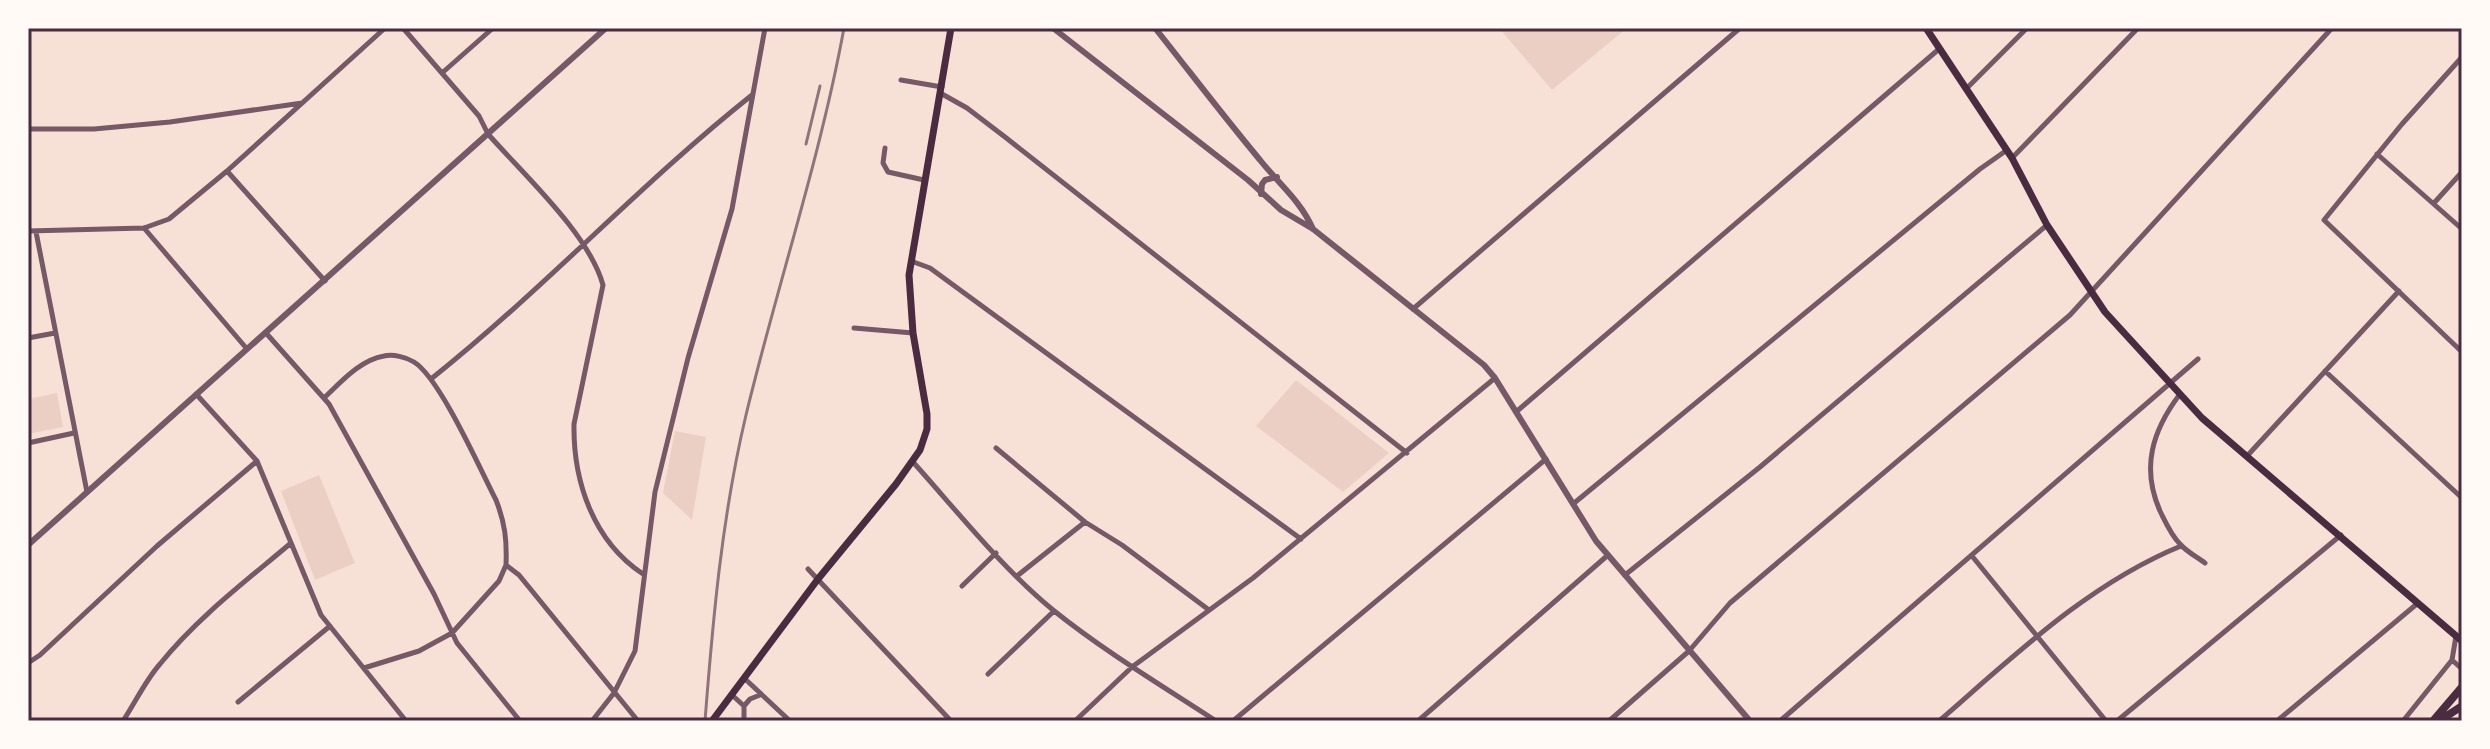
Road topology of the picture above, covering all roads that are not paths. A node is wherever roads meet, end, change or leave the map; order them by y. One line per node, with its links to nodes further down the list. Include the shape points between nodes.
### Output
1 (385, 28): 21 (street)
2 (403, 28): 16 (street)
3 (493, 28): 16 (street)
4 (606, 28): 23 (street)
5 (765, 28): 20 (street)
6 (951, 28): 19 (main road)
7 (1053, 28): 32 (street)
8 (1155, 28): 30 (street)
9 (1740, 28): 47 (street)
10 (1926, 28): 14 (main road)
11 (2027, 28): 18 (street)
12 (2138, 28): 27 (street)
13 (2332, 28): 46 (street)
14 (1939, 49): 18 (main road); 63 (street)
15 (2462, 57): 26 (street)
16 (442, 73): 23 (street)
17 (901, 80): 19 (street)
18 (1966, 89): 25 (main road)
19 (942, 90): 31 (main road); 67 (street)
20 (753, 94): 42 (street); 87 (street, via 732,209 655,492)
21 (303, 103): 22 (street, via 170,122); 28 (street)
22 (28, 129)
23 (488, 134): 42 (street); 44 (street)
24 (885, 148): 31 (street, via 888,172)
25 (2007, 150): 27 (main road); 74 (street)
26 (2377, 154): 34 (street); 45 (street, via 2324,220)
27 (2012, 158): 36 (main road)
28 (227, 171): 37 (street, via 169,219); 44 (street)
29 (2462, 172): 34 (street)
30 (1277, 177): 32 (street, via 1265,180); 33 (street)
31 (924, 180): 43 (main road)
32 (1261, 194): 35 (street)
33 (1293, 195): 35 (street, via 1292,206); 38 (street)
34 (2434, 203): 39 (street)
35 (1281, 210): 38 (street)
36 (2047, 225): 46 (main road); 88 (street)
37 (144, 228): 41 (street); 53 (street)
38 (1313, 229): 47 (street)
39 (2462, 229)
40 (28, 231): 41 (street)
41 (36, 232): 49 (street)
42 (585, 244): 58 (street); 87 (street, via 603,285 574,424 577,468 592,517 626,562)
43 (910, 261): 51 (main road); 77 (street, via 930,268)
44 (325, 281): 50 (street)
45 (2399, 291): 54 (street); 56 (street)
46 (2091, 294): 59 (main road); 99 (street, via 1730,603)
47 (1413, 309): 57 (street)
48 (854, 328): 51 (street)
49 (55, 333): 52 (street); 64 (street)
50 (266, 333): 53 (street); 62 (street)
51 (913, 333): 71 (main road, via 927,429)
52 (28, 338)
53 (247, 349): 60 (street)
54 (2462, 352)
55 (2198, 359): 59 (street)
56 (2325, 371): 68 (street); 73 (street)
57 (1495, 378): 63 (street); 67 (street)
58 (431, 379): 62 (street, via 415,362 387,355 364,363); 85 (street, via 504,521)
59 (2169, 381): 61 (main road); 83 (street)
60 (196, 394): 70 (street); 72 (street)
61 (2180, 394): 68 (main road); 80 (street, via 2155,434 2149,471 2154,496)
62 (324, 398): 96 (street)
63 (1516, 412): 69 (street)
64 (74, 433): 65 (street); 72 (street)
65 (28, 443)
66 (996, 448): 75 (street)
67 (1407, 453): 77 (street)
68 (2248, 455): 76 (main road)
69 (1546, 459): 74 (street); 125 (street)
70 (257, 461): 78 (street); 101 (street)
71 (913, 462): 81 (street); 90 (main road)
72 (87, 492): 79 (street)
73 (2462, 498)
74 (1573, 504): 82 (street)
75 (1085, 522): 89 (street); 93 (street)
76 (2341, 535): 92 (main road); 132 (street)
77 (1301, 539): 93 (street)
78 (291, 543): 95 (street, via 311,595); 115 (street, via 177,644)
79 (28, 545)
80 (2181, 546): 84 (street); 97 (street, via 2114,580)
81 (996, 553): 89 (street); 91 (street)
82 (1608, 555): 88 (street); 126 (street)
83 (1972, 556): 97 (street); 129 (street)
84 (2205, 563)
85 (506, 565): 96 (street, via 499,581); 108 (street)
86 (808, 569): 90 (street)
87 (643, 574): 108 (street, via 635,651)
88 (1625, 575): 99 (street)
89 (1017, 576): 94 (street)
90 (818, 579): 106 (main road); 122 (street)
91 (962, 586)
92 (2418, 603): 98 (main road); 133 (street)
93 (1209, 610): 102 (street)
94 (1054, 611): 102 (street); 105 (street)
95 (330, 626): 103 (street); 111 (street)
96 (452, 633): 103 (street, via 419,651); 117 (street)
97 (2038, 635): 130 (street); 131 (street)
98 (2459, 639): 100 (street)
99 (1689, 651): 127 (street); 128 (street)
100 (2452, 660): 104 (street); 134 (street)
101 (28, 663)
102 (1132, 667): 123 (street); 124 (street)
103 (364, 668): 116 (street)
104 (2462, 669)
105 (988, 674)
106 (744, 678): 109 (main road); 110 (street)
107 (2462, 687): 135 (highway)
108 (614, 693): 118 (street); 119 (street)
109 (731, 694): 112 (street); 114 (main road)
110 (760, 695): 112 (street); 121 (street)
111 (238, 702)
112 (744, 706): 120 (street)
113 (2462, 706): 135 (highway)
114 (714, 718)
115 (123, 721)
116 (406, 721)
117 (520, 721)
118 (592, 721)
119 (638, 721)
120 (744, 721)
121 (790, 721)
122 (951, 721)
123 (1075, 721)
124 (1216, 721)
125 (1233, 721)
126 (1418, 721)
127 (1609, 721)
128 (1750, 721)
129 (1780, 721)
130 (1939, 721)
131 (2106, 721)
132 (2117, 721)
133 (2277, 721)
134 (2403, 721)
135 (2436, 721)

